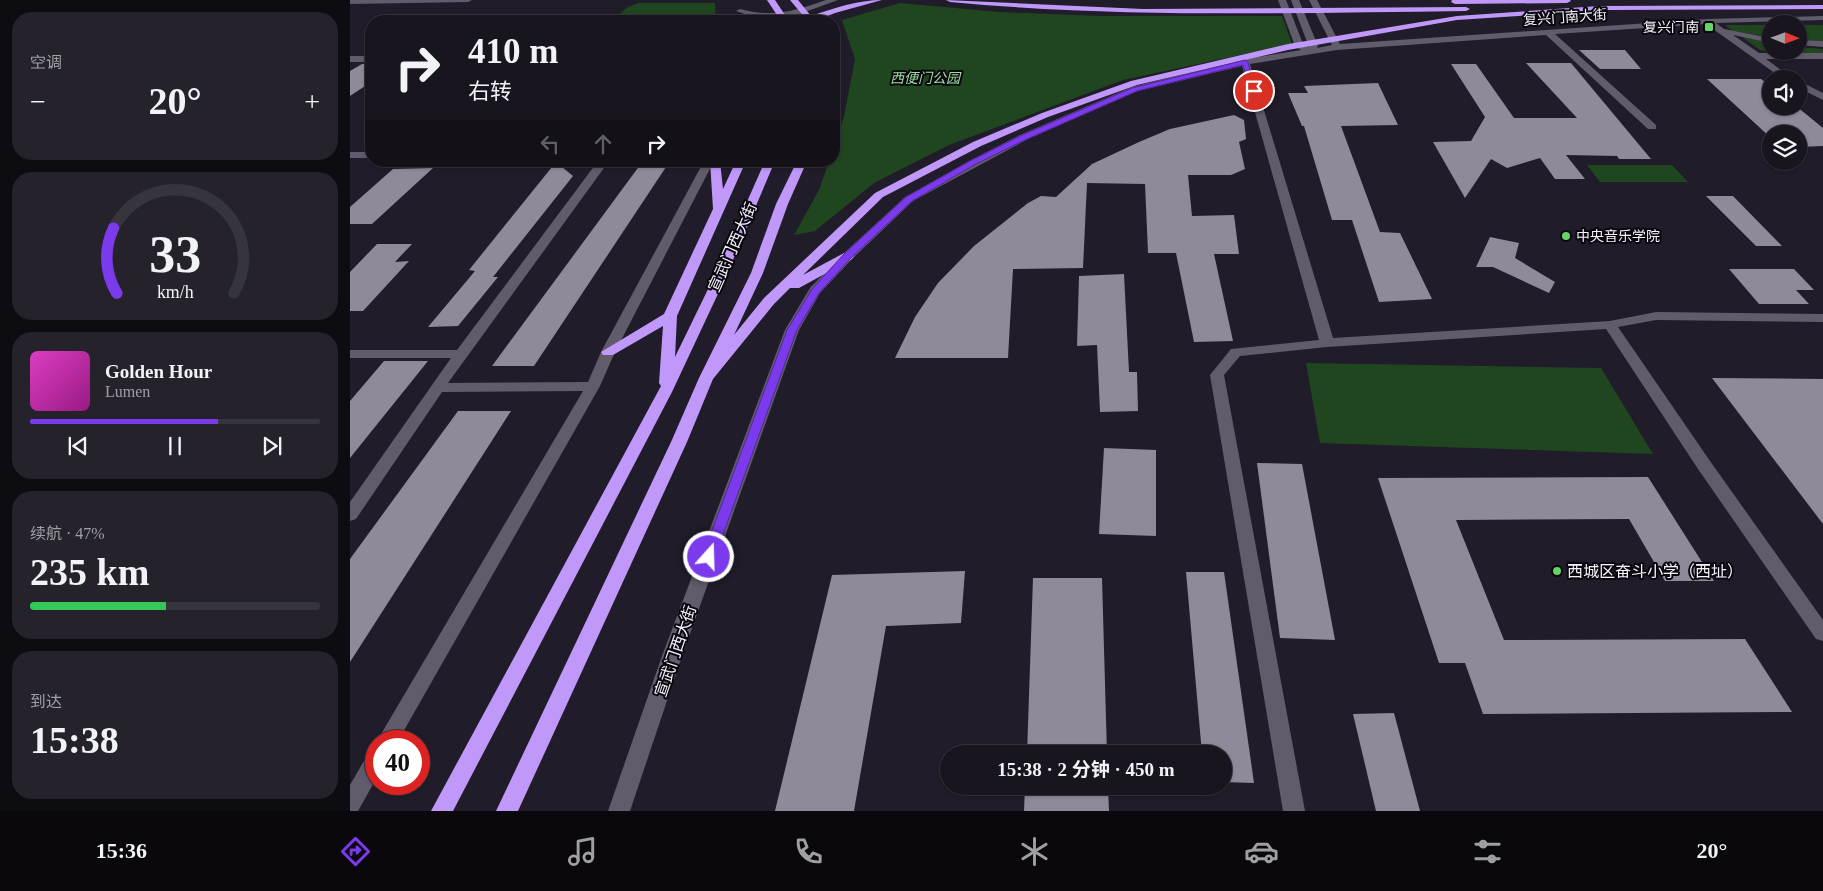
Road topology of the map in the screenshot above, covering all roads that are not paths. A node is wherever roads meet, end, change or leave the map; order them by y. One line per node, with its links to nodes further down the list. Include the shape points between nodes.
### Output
1 (468, 0): 13 (street)
2 (771, 0): 20 (highway)
3 (794, 0): 22 (highway)
4 (834, 0): 16 (street)
5 (878, 0): 23 (highway)
6 (950, 0): 14 (highway, via 1099,10 1343,10)
7 (1036, 0): 12 (highway, via 1173,3)
8 (1282, 0): 32 (street, via 1299,46)
9 (1295, 0): 32 (street, via 1314,46)
10 (1312, 0): 31 (street)
11 (1712, 0): 12 (highway)
12 (1630, 1): 14 (highway)
13 (350, 2)
14 (1610, 4): 15 (highway); 52 (highway, via 1458,18 1344,36 1134,83 1045,115 978,144 879,195)
15 (1823, 7)
16 (795, 13): 19 (street); 21 (street)
17 (741, 15): 18 (street, via 738,8)
18 (754, 15)
19 (769, 15)
20 (781, 15)
21 (789, 15)
22 (806, 15)
23 (821, 15)
24 (1823, 18): 25 (street, 复兴门南大街)
25 (1708, 21): 26 (street); 27 (street, 复兴门南大街)
26 (1721, 30): 28 (street); 33 (street)
27 (1548, 32): 31 (street, 复兴门南大街); 41 (street)
28 (1762, 38)
29 (1808, 43): 30 (street)
30 (1823, 44)
31 (1337, 47): 32 (street, 复兴门南大街)
32 (1310, 51): 37 (street, 宣武门西大街)
33 (1755, 56): 34 (street); 38 (street)
34 (1823, 56)
35 (350, 59): 36 (street)
36 (365, 60)
37 (1245, 62): 51 (street, 宣武门西大街, via 1134,90 1024,137 909,199); 56 (street)
38 (1776, 70)
39 (1807, 88): 40 (street)
40 (1823, 96)
41 (1652, 127)
42 (365, 153): 43 (street)
43 (350, 155)
44 (600, 167): 59 (street)
45 (706, 167): 57 (street)
46 (715, 167): 50 (highway)
47 (738, 167): 50 (highway)
48 (767, 167): 63 (highway, 宣武门西大街)
49 (799, 167): 60 (highway, 宣武门西大街, via 757,274)
50 (719, 212): 53 (highway)
51 (848, 256): 52 (highway); 71 (street, 宣武门西大街, via 815,291 792,330 672,656)
52 (770, 301): 60 (highway)
53 (670, 316): 57 (highway); 63 (highway)
54 (1823, 318): 55 (street, via 1656,316)
55 (1610, 325): 56 (street); 65 (street)
56 (1327, 343): 72 (street, via 1236,352 1218,375)
57 (608, 352): 61 (street)
58 (350, 354): 59 (street)
59 (461, 354): 62 (street)
60 (706, 378): 70 (highway, 宣武门西大街)
61 (593, 386): 62 (street); 66 (street)
62 (439, 388): 64 (street)
63 (665, 392): 69 (highway, 宣武门西大街)
64 (350, 515)
65 (1823, 634)
66 (393, 730)
67 (365, 779): 68 (street)
68 (350, 805)
69 (442, 811)
70 (507, 811)
71 (619, 811)
72 (1294, 811)

